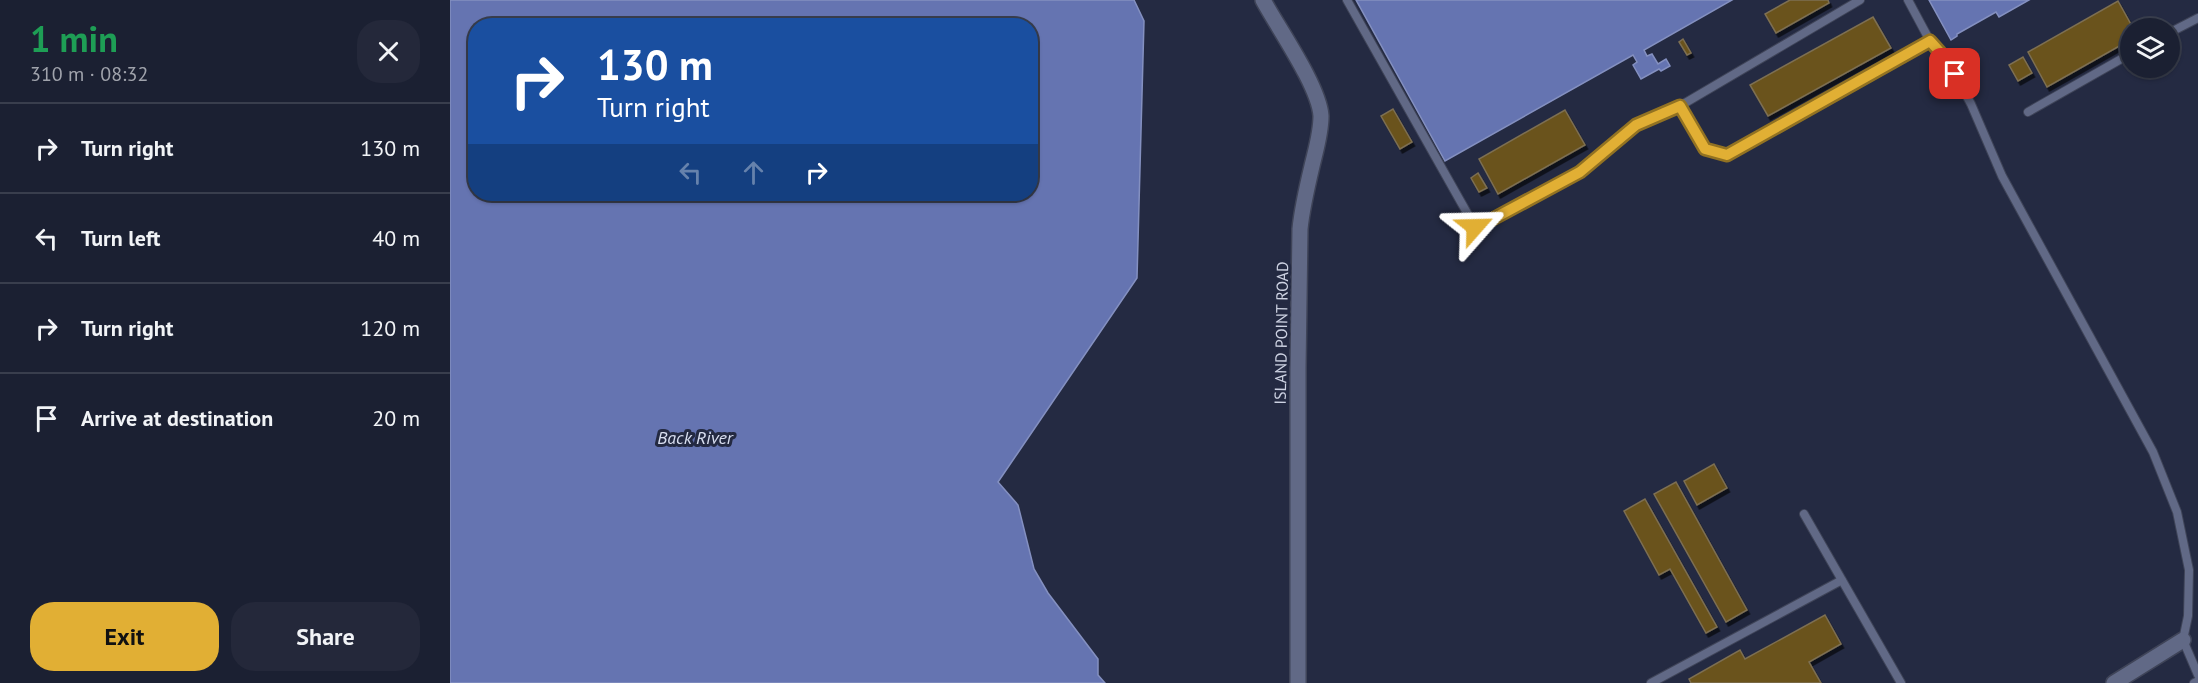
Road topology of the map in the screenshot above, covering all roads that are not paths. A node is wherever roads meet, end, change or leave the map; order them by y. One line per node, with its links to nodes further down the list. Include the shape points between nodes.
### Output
1 (1263, 0): 15 (street, ISLAND POINT ROAD, via 1303,69 1321,114 1300,229)
2 (1347, 0): 9 (lane, via 1475,227 1580,172 1636,125)
3 (1860, 0): 9 (lane)
4 (1908, 0): 7 (lane)
5 (2198, 18): 6 (lane)
6 (2180, 27)
7 (1930, 41): 9 (lane, via 1727,155 1705,149); 13 (lane, via 1947,60 1966,95 2002,176 2153,452 2177,512 2189,570)
8 (2120, 60): 10 (lane)
9 (1680, 106)
10 (2028, 112)
11 (1804, 514): 12 (lane)
12 (1842, 580): 16 (lane); 17 (lane)
13 (2183, 640): 14 (lane); 18 (street)
14 (2198, 675)
15 (1298, 683)
16 (1651, 683)
17 (1900, 683)
18 (2114, 683)

